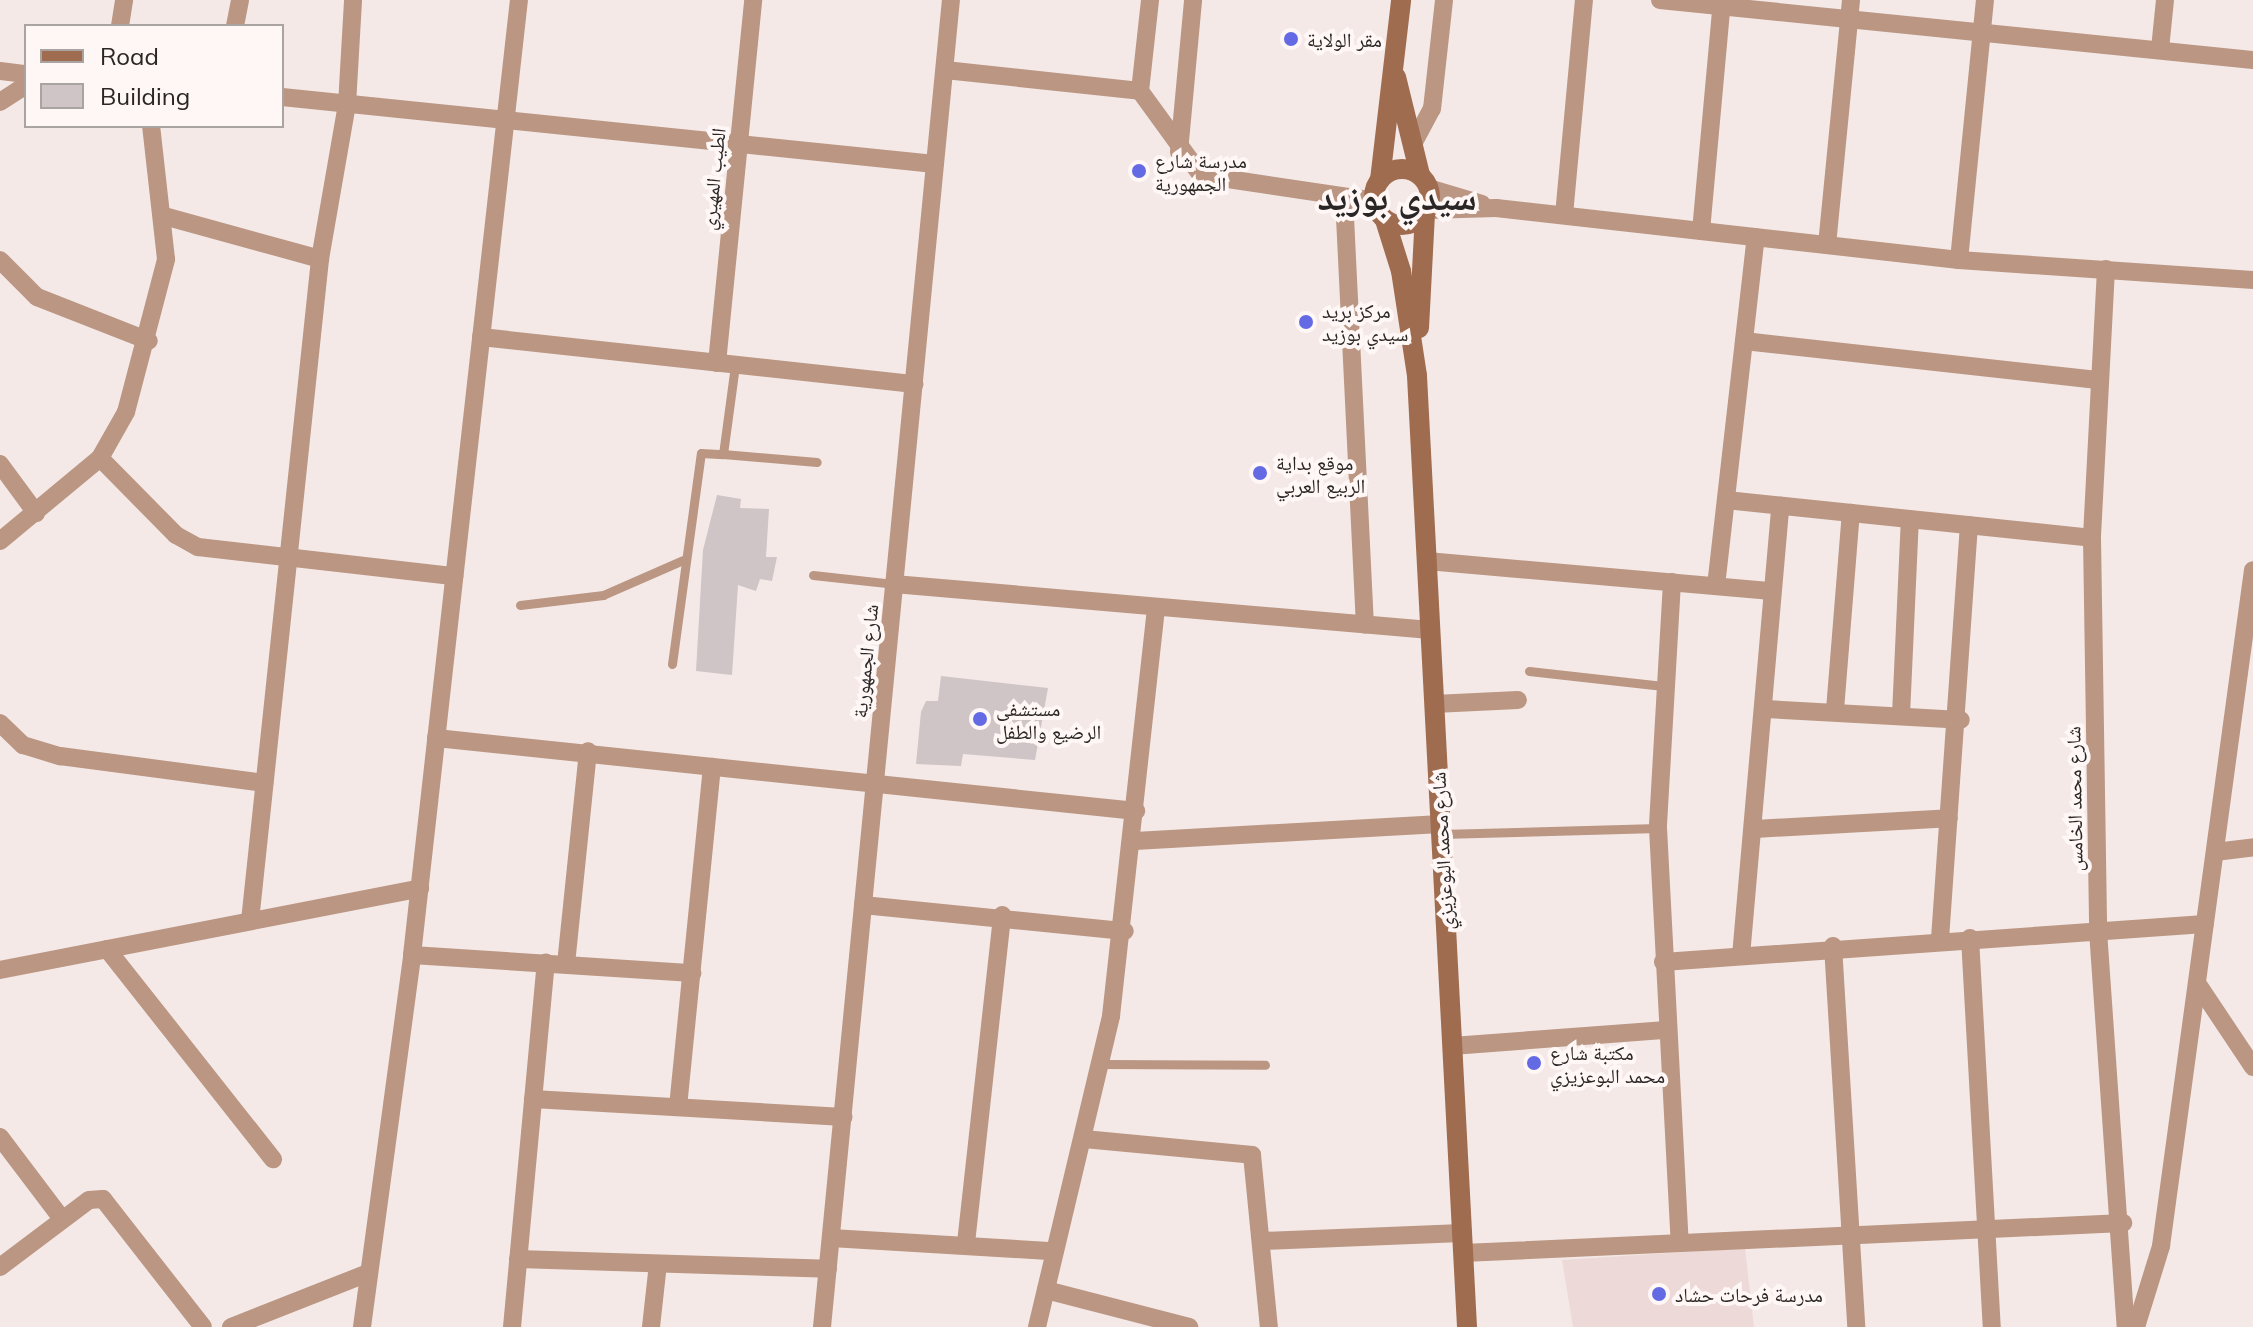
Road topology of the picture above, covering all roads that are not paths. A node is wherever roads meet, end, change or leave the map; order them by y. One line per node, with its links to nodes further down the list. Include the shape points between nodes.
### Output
1 (124, 0): 17 (street)
2 (240, 0): 18 (street)
3 (353, 0): 30 (street)
4 (519, 0): 31 (street)
5 (753, 0): 33 (street, الطيب المهيري)
6 (951, 0): 23 (street, شارع الجمهورية)
7 (1150, 0): 27 (street)
8 (1193, 0): 35 (street)
9 (1401, 0): 22 (main road)
10 (1444, 0): 34 (street, via 1432,109)
11 (1584, 0): 43 (street)
12 (1660, 0): 15 (street)
13 (1985, 0): 19 (street)
14 (2165, 0): 20 (street)
15 (1722, 3): 16 (street); 46 (street)
16 (1850, 9): 19 (street); 48 (street)
17 (120, 24)
18 (235, 24)
19 (1982, 32): 20 (street); 51 (street)
20 (2160, 49): 21 (street)
21 (2253, 60)
22 (1393, 65): 34 (main road); 37 (main road)
23 (945, 70): 27 (street); 36 (street, شارع الجمهورية)
24 (0, 71): 25 (street)
25 (24, 74)
26 (24, 86): 29 (street)
27 (1140, 91): 35 (street)
28 (284, 97): 30 (street)
29 (0, 102)
30 (347, 105): 31 (street); 49 (street)
31 (506, 119): 33 (street); 54 (street)
32 (151, 128): 44 (street)
33 (739, 144): 36 (street); 57 (street, الطيب المهيري)
34 (1413, 144): 38 (main road)
35 (1179, 152): 39 (street, via 1215,181)
36 (935, 164): 60 (street, شارع الجمهورية)
37 (1380, 180): 38 (main road, via 1399,169); 40 (main road)
38 (1424, 181): 41 (street); 42 (main road)
39 (1344, 197): 40 (street); 85 (street)
40 (1375, 201): 45 (main road)
41 (1496, 208): 42 (street); 43 (street)
42 (1426, 212): 45 (main road, via 1406,225); 58 (main road, شارع محمد البوعزيزي)
43 (1564, 215): 46 (street)
44 (164, 216): 49 (street); 55 (street, via 166,259)
45 (1385, 220): 58 (main road, شارع محمد البوعزيزي, via 1401,271)
46 (1701, 231): 47 (street)
47 (1756, 237): 48 (street); 56 (street)
48 (1827, 245): 51 (street)
49 (320, 259): 73 (street)
50 (0, 260): 55 (street, via 37,297)
51 (1959, 260): 52 (street)
52 (2106, 269): 53 (street); 59 (street, شارع محمد الخامس)
53 (2253, 280)
54 (481, 337): 57 (street); 78 (street)
55 (149, 341): 62 (street, via 119,429)
56 (1744, 341): 59 (street); 65 (street)
57 (726, 364): 60 (street); 61 (lane)
58 (1417, 376): 75 (main road, شارع محمد البوعزيزي)
59 (2100, 380): 71 (street, شارع محمد الخامس)
60 (914, 384): 80 (street, شارع الجمهورية)
61 (723, 454): 63 (lane); 74 (lane, via 701,453)
62 (100, 458): 67 (street); 73 (street, via 186,542)
63 (817, 462)
64 (0, 464): 67 (street)
65 (1726, 500): 66 (street); 81 (street)
66 (1780, 506): 68 (street); 82 (street)
67 (36, 513): 72 (street)
68 (1851, 513): 69 (street); 93 (street)
69 (1910, 519): 70 (street); 94 (street)
70 (1969, 525): 71 (street); 95 (street)
71 (2092, 538): 116 (street, شارع محمد الخامس)
72 (0, 541)
73 (290, 560): 78 (street); 100 (street)
74 (683, 560): 83 (lane, via 603,595); 87 (lane)
75 (1427, 561): 79 (street); 86 (main road, شارع محمد البوعزيزي)
76 (2253, 570): 109 (street)
77 (813, 575): 80 (lane)
78 (454, 576): 97 (street)
79 (1672, 582): 81 (street); 89 (street)
80 (894, 584): 84 (street); 101 (street, شارع الجمهورية)
81 (1716, 586): 82 (street)
82 (1772, 591): 92 (street)
83 (520, 605)
84 (1156, 608): 85 (street); 102 (street)
85 (1365, 624): 86 (street)
86 (1430, 630): 91 (main road, شارع محمد البوعزيزي)
87 (672, 664)
88 (1529, 671): 89 (lane)
89 (1663, 686): 104 (street)
90 (1518, 700): 91 (street)
91 (1434, 704): 105 (main road, شارع محمد البوعزيزي)
92 (1766, 709): 93 (street); 106 (street)
93 (1835, 710): 94 (street)
94 (1901, 715): 95 (street)
95 (1961, 720): 103 (street)
96 (0, 723): 100 (street, via 23,745 60,756)
97 (436, 738): 98 (street); 110 (street)
98 (588, 751): 99 (street); 125 (street)
99 (712, 767): 101 (street); 127 (street)
100 (264, 783): 113 (street)
101 (875, 784): 102 (street); 111 (street, شارع الجمهورية)
102 (1136, 811): 107 (street)
103 (1949, 818): 106 (street); 118 (street)
104 (1658, 828): 105 (lane); 123 (street)
105 (1441, 829): 107 (street); 130 (main road, شارع محمد البوعزيزي)
106 (1755, 829): 122 (street)
107 (1135, 841): 115 (street)
108 (2253, 847): 109 (street)
109 (2215, 852): 114 (street)
110 (420, 888): 113 (street); 121 (street)
111 (863, 905): 112 (street); 136 (street, شارع الجمهورية)
112 (1002, 915): 115 (street); 147 (street)
113 (250, 921): 120 (street)
114 (2205, 924): 116 (street); 128 (street)
115 (1125, 931): 131 (street)
116 (2098, 931): 117 (street); 141 (street, شارع محمد الخامس)
117 (1970, 938): 118 (street); 142 (street)
118 (1940, 939): 119 (street)
119 (1833, 946): 122 (street); 143 (street)
120 (107, 949): 126 (street); 139 (street)
121 (412, 955): 124 (street); 154 (street)
122 (1741, 956): 123 (street)
123 (1663, 962): 129 (street)
124 (546, 963): 125 (street); 134 (street)
125 (566, 964): 127 (street)
126 (0, 970)
127 (692, 973): 135 (street)
128 (2197, 983): 133 (street); 169 (street, via 2161,1246)
129 (1666, 1030): 130 (street); 146 (street)
130 (1452, 1046): 148 (main road, شارع محمد البوعزيزي)
131 (1101, 1064): 132 (lane); 138 (street)
132 (1265, 1065)
133 (2253, 1067)
134 (533, 1099): 135 (street); 150 (street)
135 (678, 1107): 136 (street)
136 (843, 1117): 144 (street, شارع الجمهورية)
137 (0, 1137): 140 (street)
138 (1084, 1139): 145 (street, via 1252,1155); 149 (street)
139 (273, 1159)
140 (62, 1219): 152 (street); 156 (street, via 89,1200 107,1202)
141 (2123, 1223): 142 (street); 168 (street, شارع محمد الخامس)
142 (1985, 1229): 143 (street); 167 (street)
143 (1849, 1234): 146 (street); 166 (street)
144 (831, 1238): 147 (street); 153 (street, شارع الجمهورية)
145 (1261, 1241): 148 (street); 164 (street)
146 (1680, 1241): 148 (street)
147 (966, 1243): 149 (street)
148 (1463, 1243): 165 (main road, شارع محمد البوعزيزي)
149 (1053, 1251): 155 (street)
150 (518, 1259): 151 (street); 159 (street)
151 (658, 1264): 153 (street); 160 (street)
152 (0, 1267)
153 (828, 1269): 161 (street, شارع الجمهورية)
154 (368, 1273): 157 (street); 158 (street)
155 (1046, 1290): 162 (street); 163 (street)
156 (203, 1327)
157 (231, 1327)
158 (362, 1327)
159 (512, 1327)
160 (651, 1327)
161 (822, 1327)
162 (1037, 1327)
163 (1189, 1327)
164 (1269, 1327)
165 (1467, 1327)
166 (1856, 1327)
167 (1992, 1327)
168 (2126, 1327)
169 (2136, 1327)

